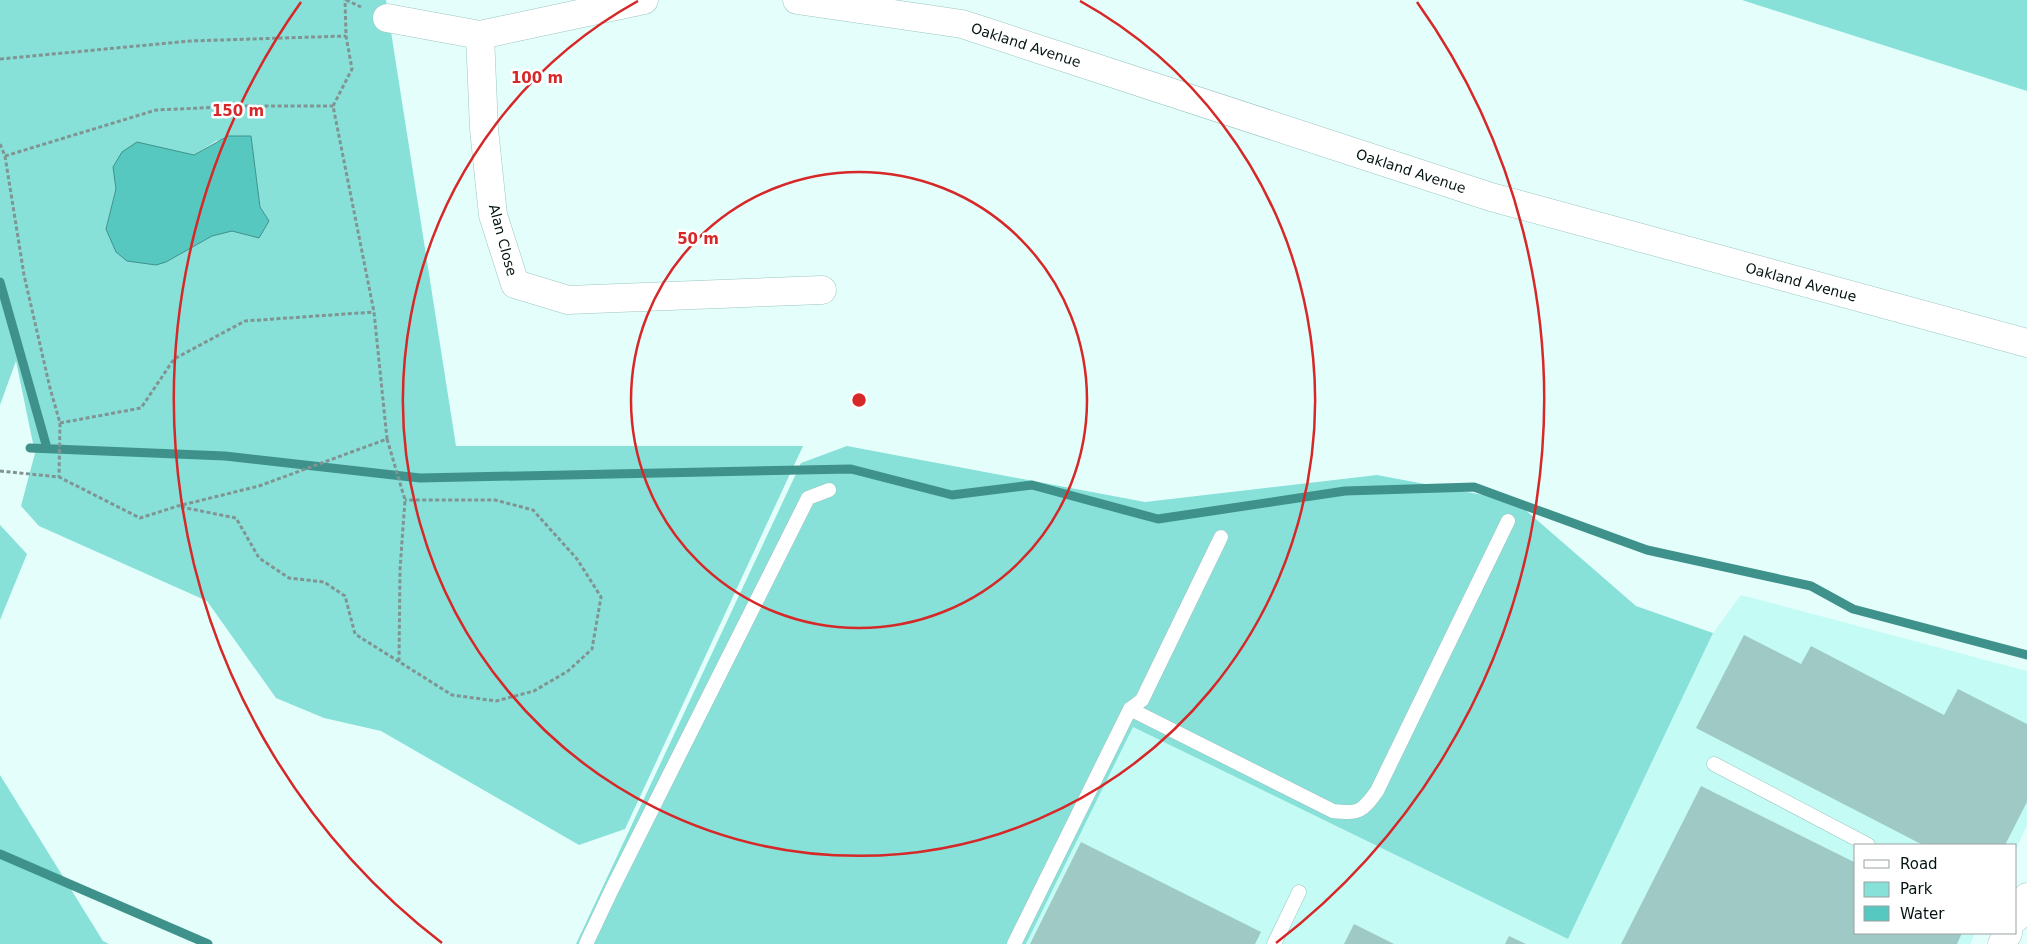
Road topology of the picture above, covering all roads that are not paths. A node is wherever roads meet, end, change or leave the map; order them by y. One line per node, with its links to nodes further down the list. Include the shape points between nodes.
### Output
1 (644, 0): 4 (street)
2 (797, 0): 6 (street, Oakland Avenue, via 962,24 1491,198)
3 (386, 18): 4 (street)
4 (480, 36): 5 (street, Alan Close, via 484,129 493,215 515,284 568,300)
5 (822, 290)
6 (2027, 343)
7 (829, 490): 16 (lane, via 808,498)
8 (1508, 521): 10 (lane, via 1366,808 1349,813 1333,811)
9 (1221, 537): 10 (lane, via 1142,700)
10 (1130, 709): 17 (lane)
11 (1714, 764): 12 (lane)
12 (1866, 844)
13 (1299, 892): 18 (lane)
14 (2027, 897): 15 (street)
15 (2017, 916)
16 (586, 944)
17 (1014, 944)
18 (1274, 944)

